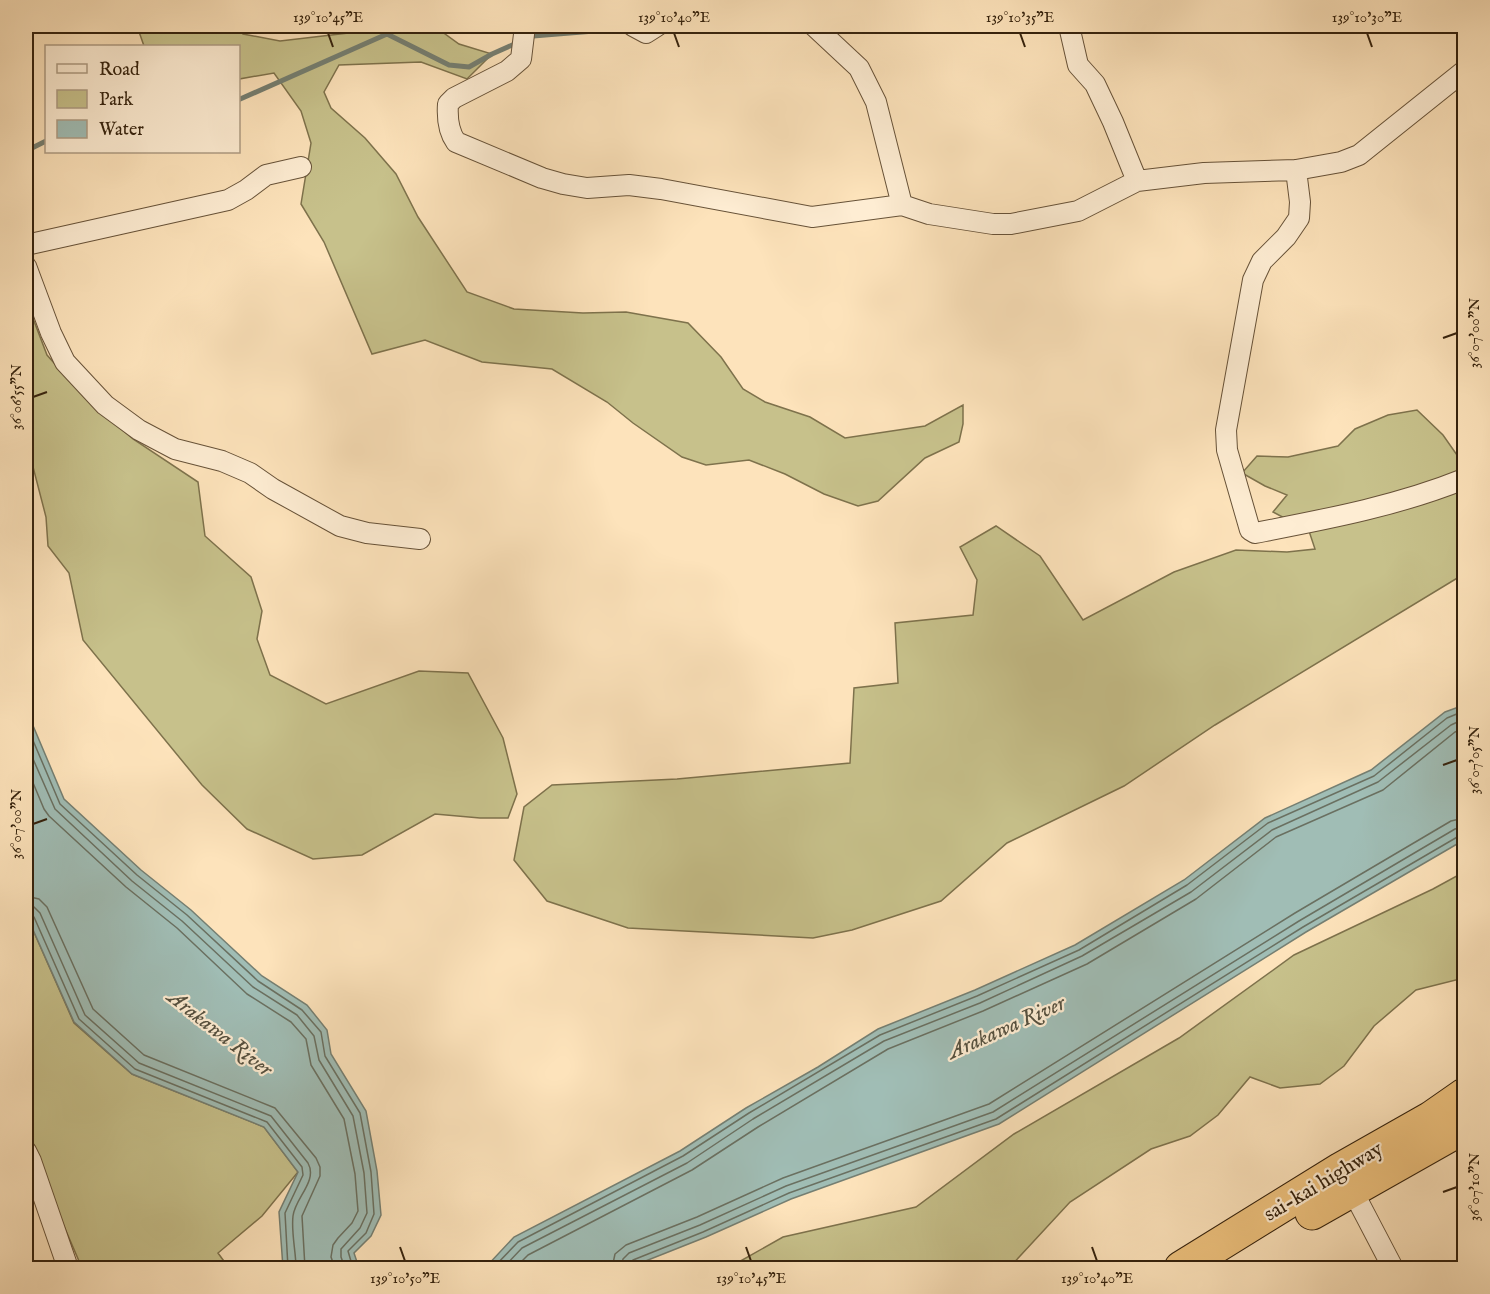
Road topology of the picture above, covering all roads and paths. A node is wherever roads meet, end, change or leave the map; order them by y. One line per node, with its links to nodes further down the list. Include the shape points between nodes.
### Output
1 (525, 26): 10 (street, via 520,59 507,71 448,104 447,117 456,142 542,178 587,188 629,185 661,189 812,217)
2 (633, 26): 3 (street, via 646,33)
3 (657, 26)
4 (814, 26): 10 (street, via 859,68 876,102)
5 (1070, 26): 9 (street, via 1078,65 1095,84)
6 (1464, 71): 8 (street, via 1359,155)
7 (301, 167): 11 (street, via 266,175 228,200)
8 (1296, 170): 9 (street, via 1204,173); 13 (street, via 1299,218 1262,261 1253,280 1226,430 1227,450 1250,530 1255,533 1352,515)
9 (1137, 181): 10 (street, via 1078,211 1011,224 940,215)
10 (902, 205)
11 (26, 245)
12 (26, 266): 14 (street, via 65,362 105,405 140,430 175,449 250,473 339,526)
13 (1464, 479)
14 (420, 539)
15 (1464, 1095): 17 (highway, sai-kai highway)
16 (1464, 1101): 17 (highway)
17 (1452, 1126): 19 (highway, sai-kai highway)
18 (26, 1151): 20 (street)
19 (1346, 1180): 21 (highway, sai-kai highway); 22 (highway, sai-kai highway); 23 (street)
20 (68, 1269)
21 (1182, 1269)
22 (1221, 1269)
23 (1393, 1269)

